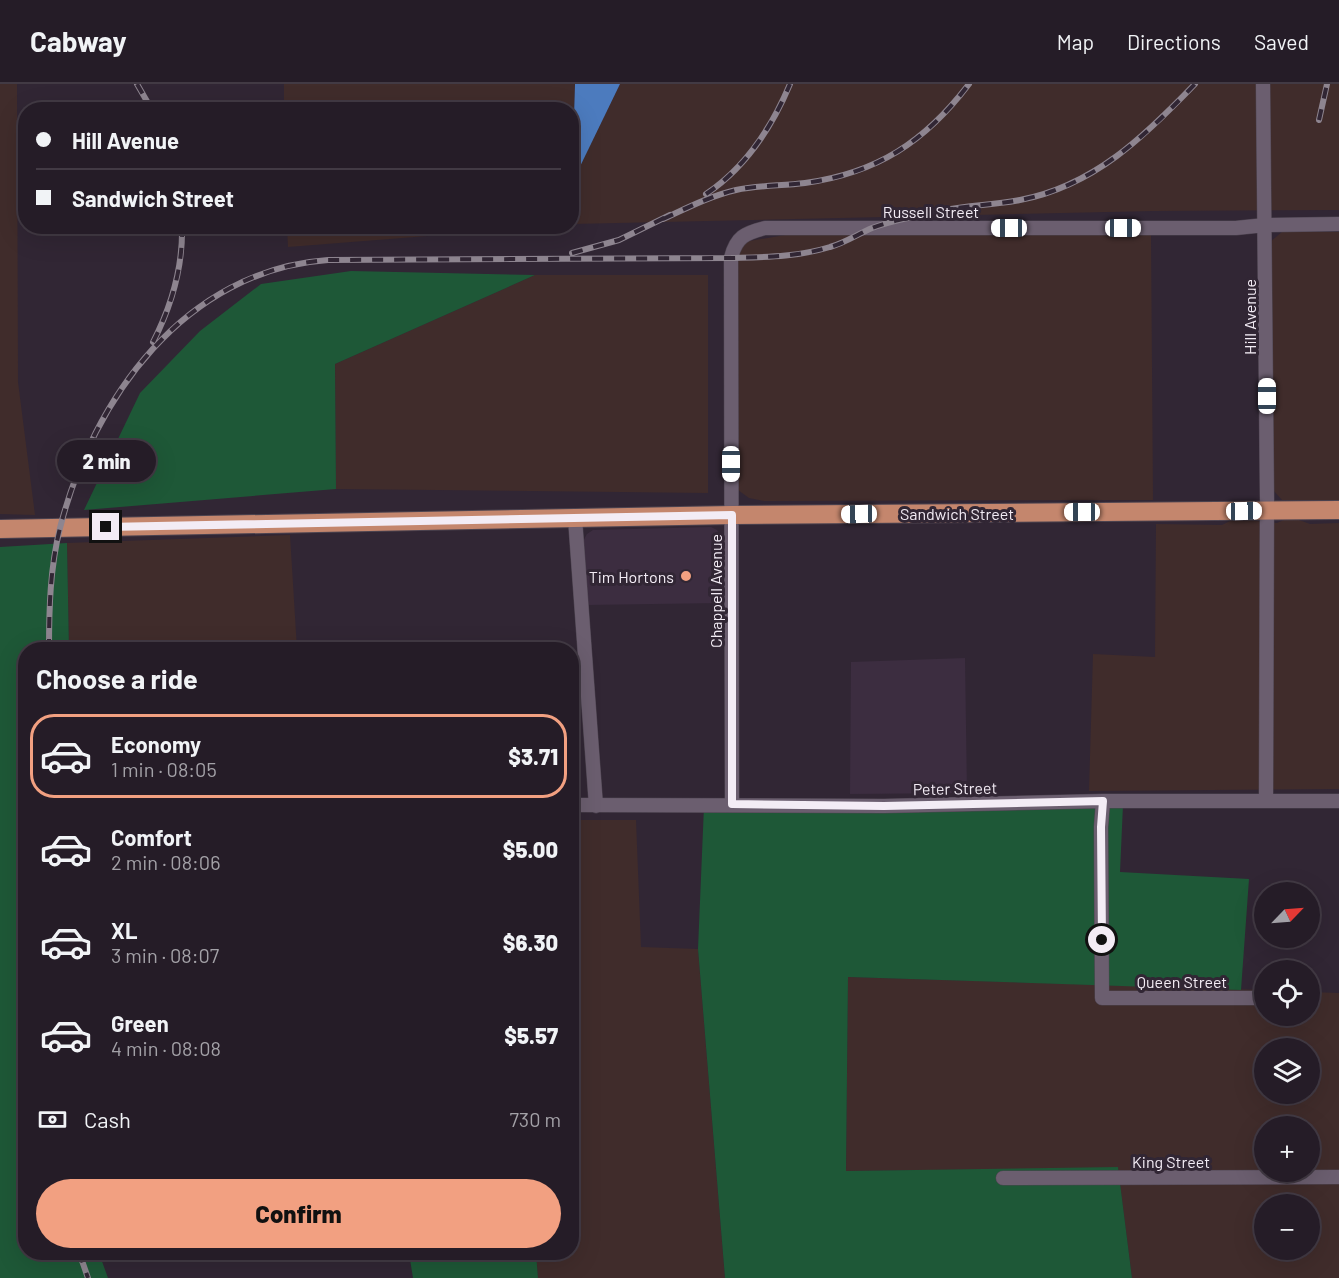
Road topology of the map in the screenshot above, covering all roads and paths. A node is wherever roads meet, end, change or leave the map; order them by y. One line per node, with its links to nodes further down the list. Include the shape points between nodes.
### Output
1 (1263, 84): 3 (street, Hill Avenue)
2 (1339, 224): 3 (street, Russell Street)
3 (1265, 225): 4 (street, Russell Street, via 765,228); 5 (street, Hill Avenue)
4 (741, 237): 7 (street, Chappell Avenue, via 734,244 731,258)
5 (1267, 510): 6 (main road, Sandwich Street); 7 (main road, Sandwich Street); 11 (street, Hill Avenue)
6 (1339, 510)
7 (732, 515): 8 (main road, Sandwich Street); 13 (street, Chappell Avenue)
8 (575, 518): 9 (main road, Sandwich Street); 15 (street)
9 (0, 529)
10 (1103, 801): 11 (street, Peter Street); 13 (street, Peter Street, via 884,806); 16 (street, Queen Street, via 1102,998)
11 (1266, 801): 12 (street, Peter Street)
12 (1339, 801)
13 (732, 804): 15 (street, Peter Street)
14 (579, 805): 15 (street, Peter Street)
15 (596, 806)
16 (1254, 998)
17 (1339, 1177): 18 (street, King Street)
18 (1003, 1178)

